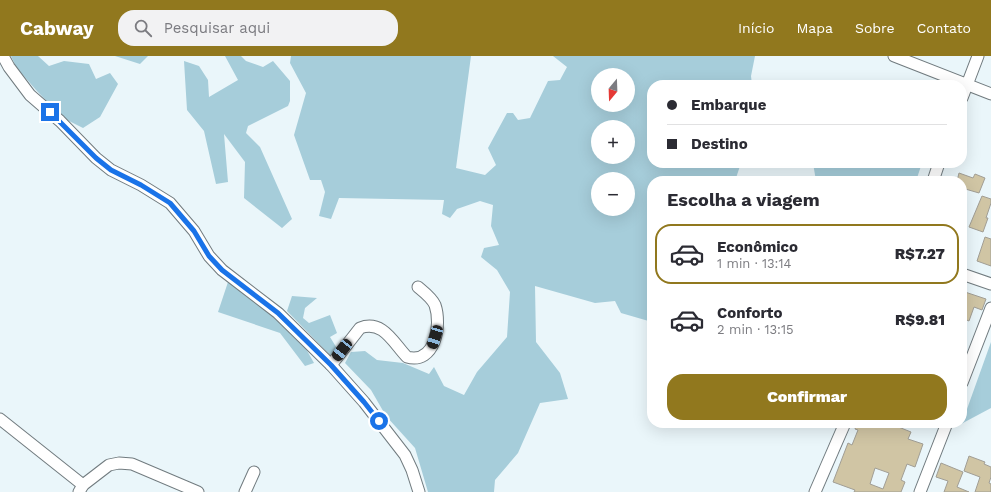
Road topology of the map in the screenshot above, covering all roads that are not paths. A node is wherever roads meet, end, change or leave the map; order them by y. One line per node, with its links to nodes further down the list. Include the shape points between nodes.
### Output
1 (3, 56): 11 (street, via 30,95 96,158 111,170 170,203 222,270 278,313)
2 (894, 56): 4 (street)
3 (978, 56): 5 (street)
4 (954, 80)
5 (967, 85): 6 (street)
6 (991, 94)
7 (967, 276): 8 (street)
8 (991, 284)
9 (418, 287): 11 (street, via 435,304 437,314 435,337 427,355 418,358 407,357 379,327 367,325 360,328)
10 (991, 308): 12 (street)
11 (331, 365): 20 (street, via 405,455)
12 (967, 371)
13 (0, 419): 17 (street)
14 (843, 428): 21 (street)
15 (945, 428): 22 (street)
16 (254, 472): 19 (street)
17 (82, 488): 18 (street, via 108,465 119,463 132,464)
18 (198, 492)
19 (245, 492)
20 (419, 492)
21 (815, 492)
22 (920, 492)

